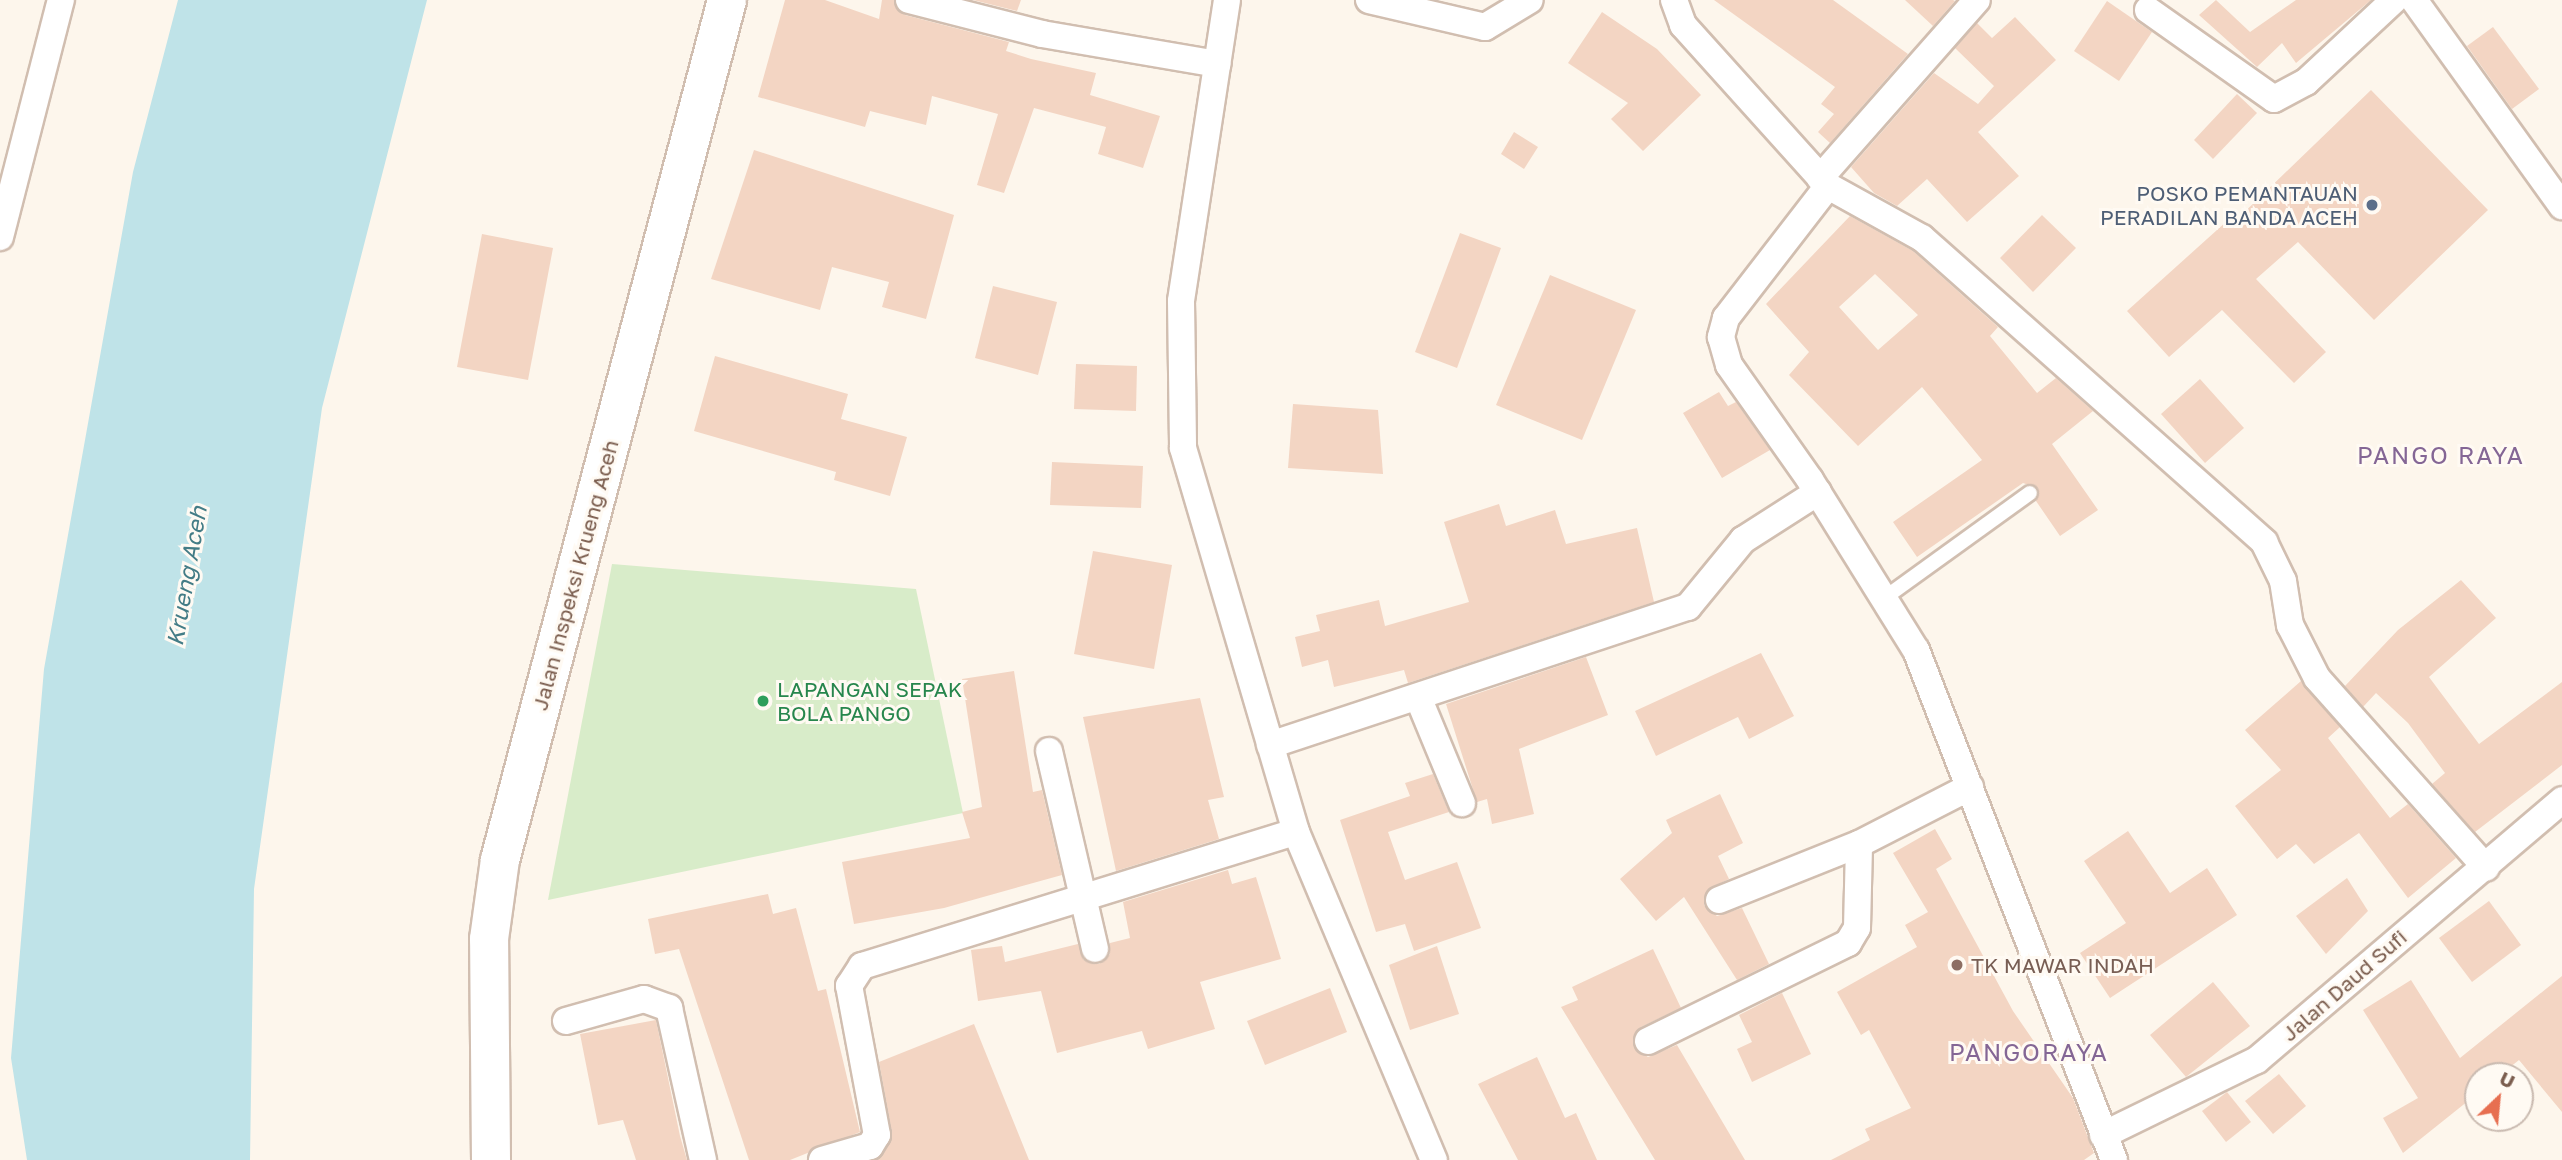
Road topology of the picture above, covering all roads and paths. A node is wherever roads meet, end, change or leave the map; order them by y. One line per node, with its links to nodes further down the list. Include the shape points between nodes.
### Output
1 (61, 0): 15 (street)
2 (727, 0): 34 (street, Jalan Inspeksi Krueng Aceh, via 500,860 489,939)
3 (909, 0): 12 (street, via 1030,31)
4 (1227, 0): 12 (street)
5 (1369, 0): 6 (street, via 1485,27)
6 (1530, 0)
7 (1674, 0): 13 (street, via 1683,25)
8 (1977, 0): 13 (street)
9 (2394, 0): 11 (street, via 2306,82 2274,99)
10 (2414, 0): 14 (street)
11 (2148, 10)
12 (1217, 64): 20 (street, via 1181,301 1183,448)
13 (1824, 182): 16 (street, via 1733,307 1721,337 1729,365); 27 (street, via 1922,238 2264,542 2283,581 2290,625 2316,678)
14 (2562, 206)
15 (0, 237)
16 (1818, 492): 18 (street); 19 (street, via 1744,540 1688,607)
17 (2030, 493): 18 (lane)
18 (1883, 599): 22 (street, via 1916,650)
19 (1418, 697): 20 (street); 24 (street)
20 (1270, 745): 25 (street)
21 (1049, 751): 28 (street)
22 (1970, 787): 26 (street); 33 (street)
23 (2562, 800): 27 (street, Jalan Daud Sufi)
24 (1462, 803)
25 (1296, 832): 28 (street); 37 (street)
26 (1858, 845): 29 (street); 32 (street, via 1857,928 1848,943)
27 (2486, 868): 33 (street, Jalan Daud Sufi, via 2258,1060)
28 (1087, 897): 30 (street); 36 (street, via 855,972 849,986 877,1135 870,1146)
29 (1719, 900)
30 (1094, 949)
31 (566, 1021): 35 (street, via 644,999 669,1008)
32 (1647, 1041)
33 (2103, 1135): 38 (street)
34 (491, 1160)
35 (703, 1160)
36 (822, 1160)
37 (1434, 1160)
38 (2114, 1160)

